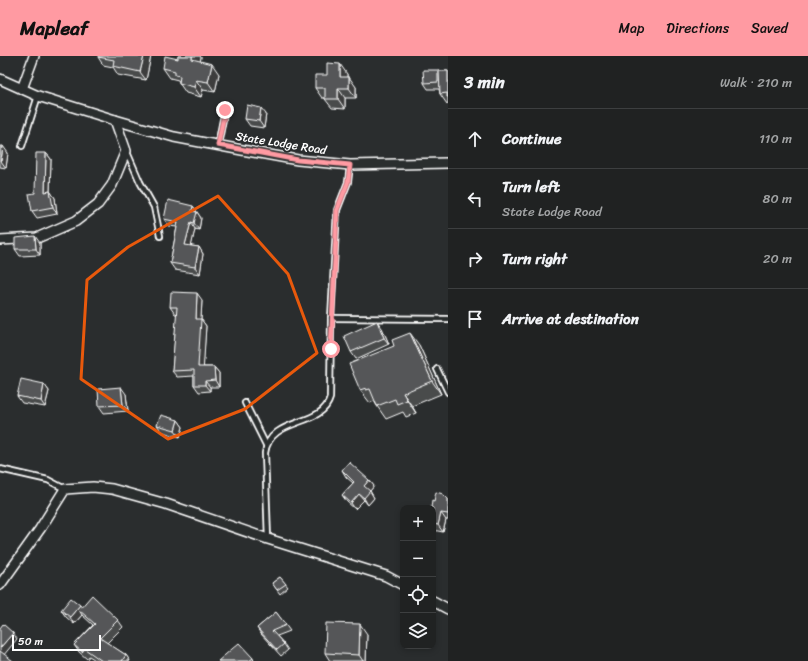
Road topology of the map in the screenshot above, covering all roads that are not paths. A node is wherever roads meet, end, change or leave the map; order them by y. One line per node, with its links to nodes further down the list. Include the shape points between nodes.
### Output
1 (34, 56): 3 (street)
2 (0, 79): 3 (street, State Lodge Road)
3 (22, 89): 4 (street, State Lodge Road)
4 (38, 96): 6 (street, State Lodge Road); 8 (lane)
5 (225, 110): 7 (lane)
6 (115, 120): 7 (street, State Lodge Road); 9 (street)
7 (218, 145): 11 (street, State Lodge Road, via 298,160)
8 (22, 146)
9 (126, 151): 12 (lane, via 154,207); 13 (street, via 112,185 98,204 76,221 37,238)
10 (448, 163): 11 (street, State Lodge Road)
11 (350, 165): 14 (lane, via 348,182 337,210)
12 (160, 236)
13 (0, 240)
14 (331, 318): 15 (lane); 19 (lane, via 328,406 277,431)
15 (448, 319)
16 (437, 369): 17 (lane)
17 (448, 392)
18 (245, 402): 19 (lane)
19 (266, 445): 22 (lane)
20 (0, 469): 21 (lane, via 48,480)
21 (65, 489): 22 (street, via 112,489 166,504); 24 (street)
22 (268, 539): 23 (street, via 386,576)
23 (400, 583)
24 (0, 585)
25 (436, 603): 26 (street)
26 (448, 609)

